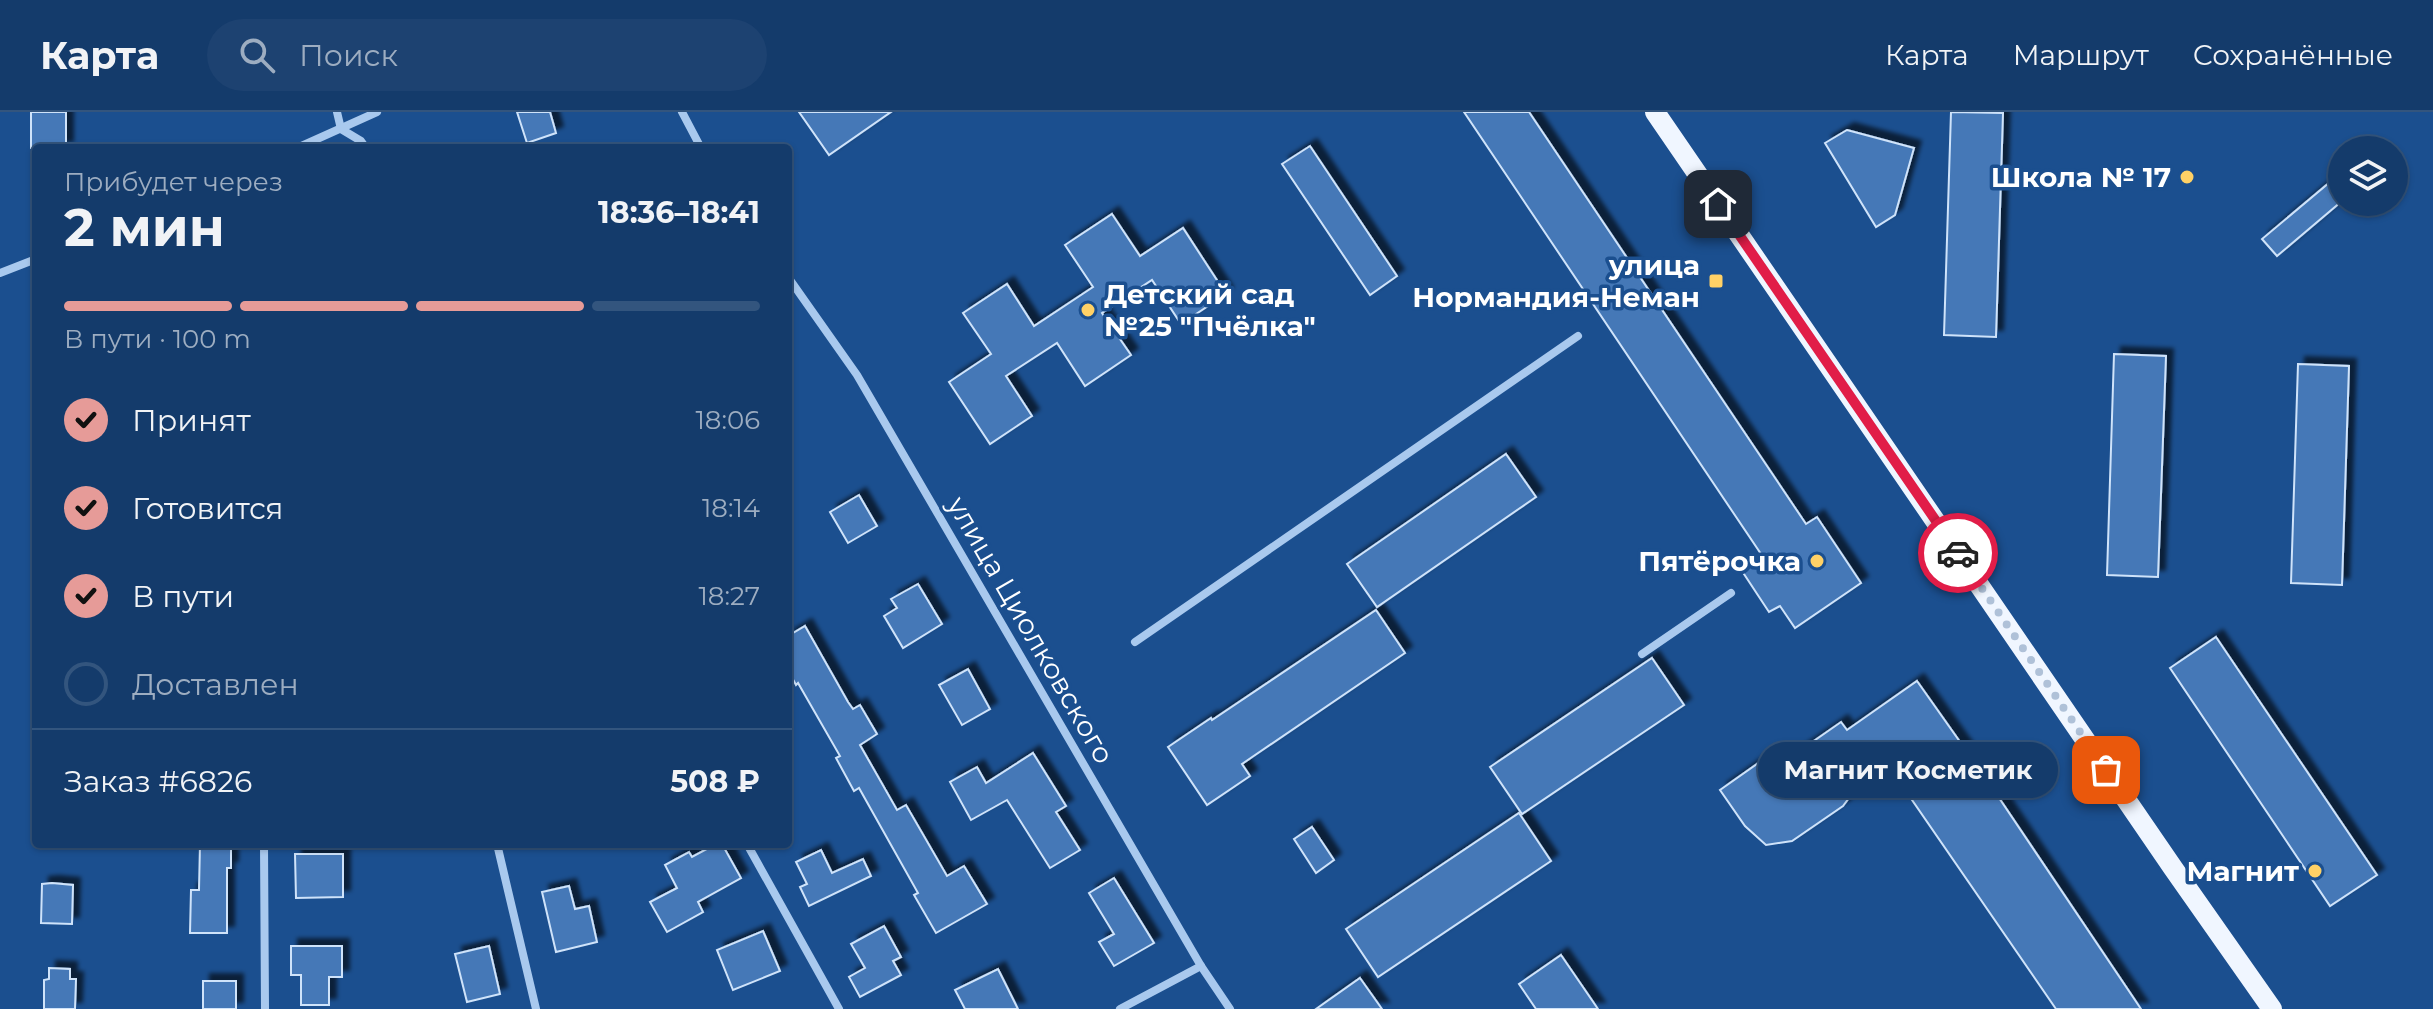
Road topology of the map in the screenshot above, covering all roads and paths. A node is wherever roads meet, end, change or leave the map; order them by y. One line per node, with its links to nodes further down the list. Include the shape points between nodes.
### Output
1 (337, 112): 5 (street)
2 (377, 112): 5 (street)
3 (682, 112): 8 (street)
4 (1655, 112): 25 (main road)
5 (341, 129): 6 (street); 7 (street)
6 (306, 144)
7 (363, 144)
8 (699, 144)
9 (32, 261): 10 (street)
10 (0, 273)
11 (792, 283): 19 (street, улица Циолковского, via 857,375)
12 (1578, 336): 14 (street)
13 (1731, 593): 15 (street)
14 (1135, 642)
15 (1642, 654)
16 (264, 848): 20 (street)
17 (498, 848): 21 (street)
18 (749, 848): 22 (street)
19 (1201, 966): 23 (street); 24 (street, улица Циолковского)
20 (265, 1009)
21 (536, 1009)
22 (839, 1009)
23 (1120, 1009)
24 (1230, 1009)
25 (2272, 1009)

